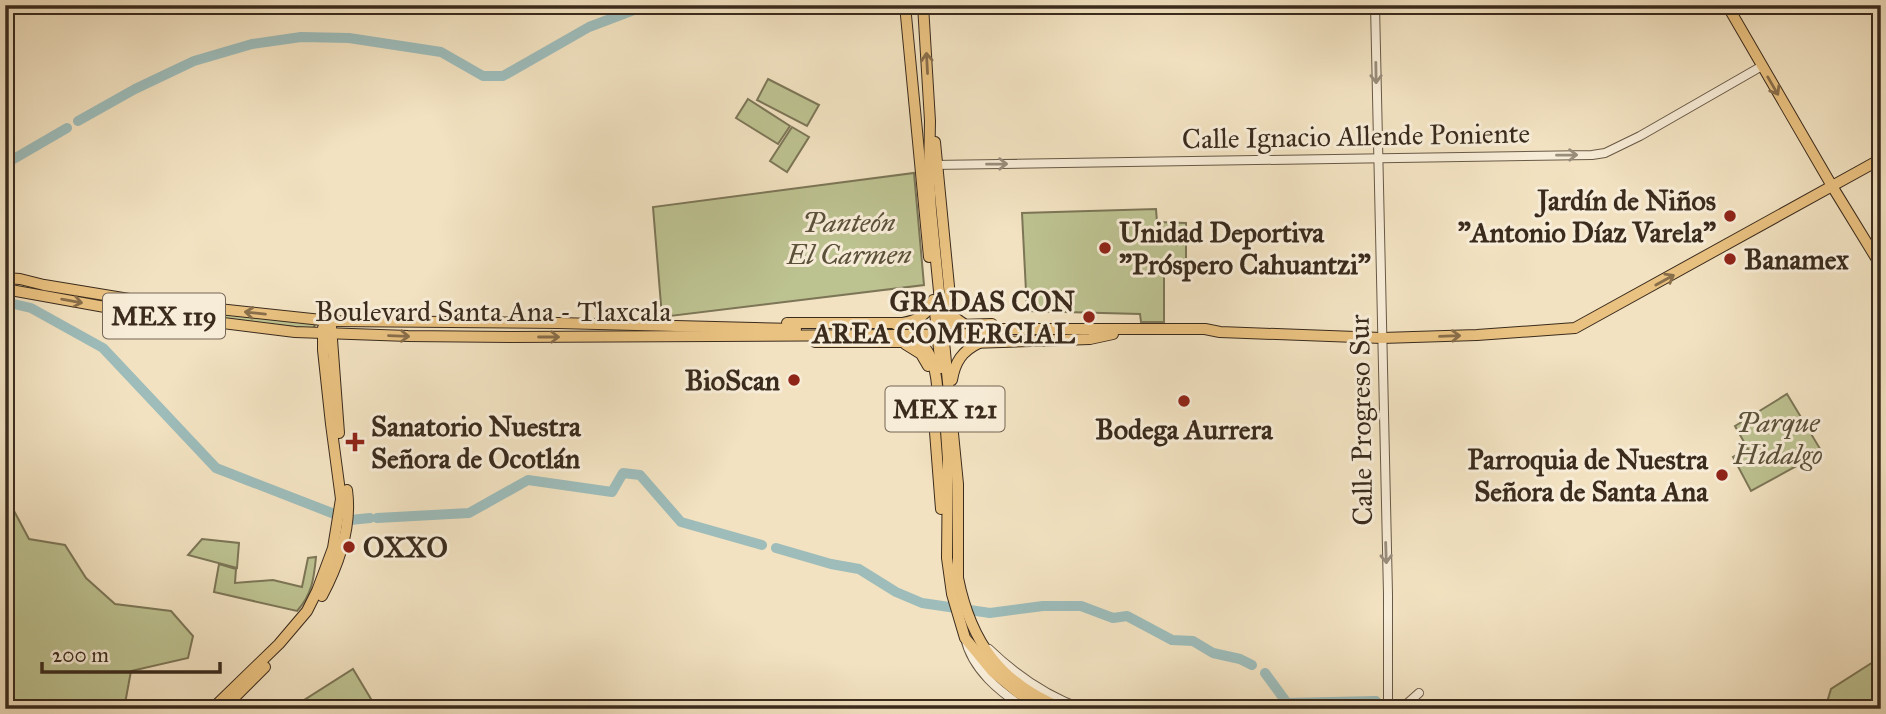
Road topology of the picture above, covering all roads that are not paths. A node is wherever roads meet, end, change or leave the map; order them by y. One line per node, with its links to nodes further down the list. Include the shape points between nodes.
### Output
1 (905, 5): 2 (main road, via 913,10); 6 (main road, MEX 121)
2 (923, 5): 5 (main road)
3 (1375, 5): 9 (street, Calle Progreso Sur, one-way to 9)
4 (1727, 5): 7 (main road)
5 (925, 38): 6 (main road, via 917,33); 11 (main road, one-way to 5)
6 (908, 39): 8 (main road, MEX 121)
7 (1762, 66): 9 (street, Calle Ignacio Allende Poniente, one-way to 7, via 1605,153); 12 (main road, one-way to 12)
8 (914, 95): 11 (main road); 16 (main road, MEX 121)
9 (1377, 158): 11 (street, Calle Ignacio Allende Poniente, one-way to 9); 31 (street, Calle Progreso Sur)
10 (1881, 159): 12 (main road)
11 (933, 165): 22 (main road)
12 (1832, 186): 13 (main road); 31 (main road, one-way to 12, via 1575,328)
13 (1881, 266)
14 (5, 278): 17 (main road, Boulevard Santa Ana - Tlaxcala / MEX 119)
15 (5, 289): 18 (main road, Boulevard Santa Ana - Tlaxcala / MEX 119, one-way to 18)
16 (934, 299): 22 (main road, MEX 121); 25 (main road, via 930,309)
17 (163, 303): 18 (main road, via 162,310); 19 (main road, Boulevard Santa Ana - Tlaxcala / MEX 119, one-way to 17)
18 (140, 312): 23 (main road, Boulevard Santa Ana - Tlaxcala / MEX 119)
19 (327, 321): 20 (main road, Boulevard Santa Ana - Tlaxcala / MEX 119); 27 (main road)
20 (481, 322): 24 (main road, Boulevard Santa Ana - Tlaxcala / MEX 119); 30 (main road)
21 (964, 324): 22 (main road); 22 (main road, via 956,320); 29 (main road)
22 (945, 329): 29 (main road, via 962,340); 32 (main road); 34 (main road, MEX 121); 35 (main road, MEX 121)
23 (295, 332): 27 (main road, Boulevard Santa Ana - Tlaxcala / MEX 119); 33 (main road)
24 (735, 332): 25 (main road, Boulevard Santa Ana - Tlaxcala); 30 (main road, Boulevard Santa Ana - Tlaxcala / MEX 119, one-way to 24)
25 (898, 332): 29 (main road, Boulevard Santa Ana - Tlaxcala, bridge); 32 (main road); 32 (main road, via 908,331); 38 (main road, via 921,354 931,374)
26 (1220, 332): 29 (main road); 29 (main road, via 1087,329); 31 (main road)
27 (327, 333): 28 (main road, Boulevard Santa Ana - Tlaxcala / MEX 119); 33 (main road)
28 (355, 335): 30 (main road, Boulevard Santa Ana - Tlaxcala / MEX 119, one-way to 30); 33 (main road)
29 (979, 335): 34 (main road, via 958,359)
30 (481, 337)
31 (1382, 338): 49 (street, Calle Progreso Sur, one-way to 49)
32 (920, 341): 35 (main road, via 936,369)
33 (327, 350): 36 (main road, via 348,500)
34 (950, 391): 37 (main road, MEX 121)
35 (947, 484): 37 (main road); 38 (main road, MEX 121)
36 (342, 526): 43 (main road, via 307,611); 44 (main road, via 343,547 309,618)
37 (958, 536): 39 (main road, MEX 121)
38 (946, 544): 39 (main road, MEX 121)
39 (957, 593): 40 (main road, MEX 121)
40 (970, 629): 41 (main road, MEX 121); 47 (main road, MEX 121, via 1007,674 1039,698); 48 (street, via 1024,679)
41 (965, 638): 45 (street, via 981,671); 46 (main road, MEX 121, via 993,671)
42 (1419, 693): 50 (street)
43 (212, 709)
44 (223, 709)
45 (1026, 709)
46 (1043, 709)
47 (1064, 709)
48 (1083, 709)
49 (1388, 709)
50 (1401, 709)

